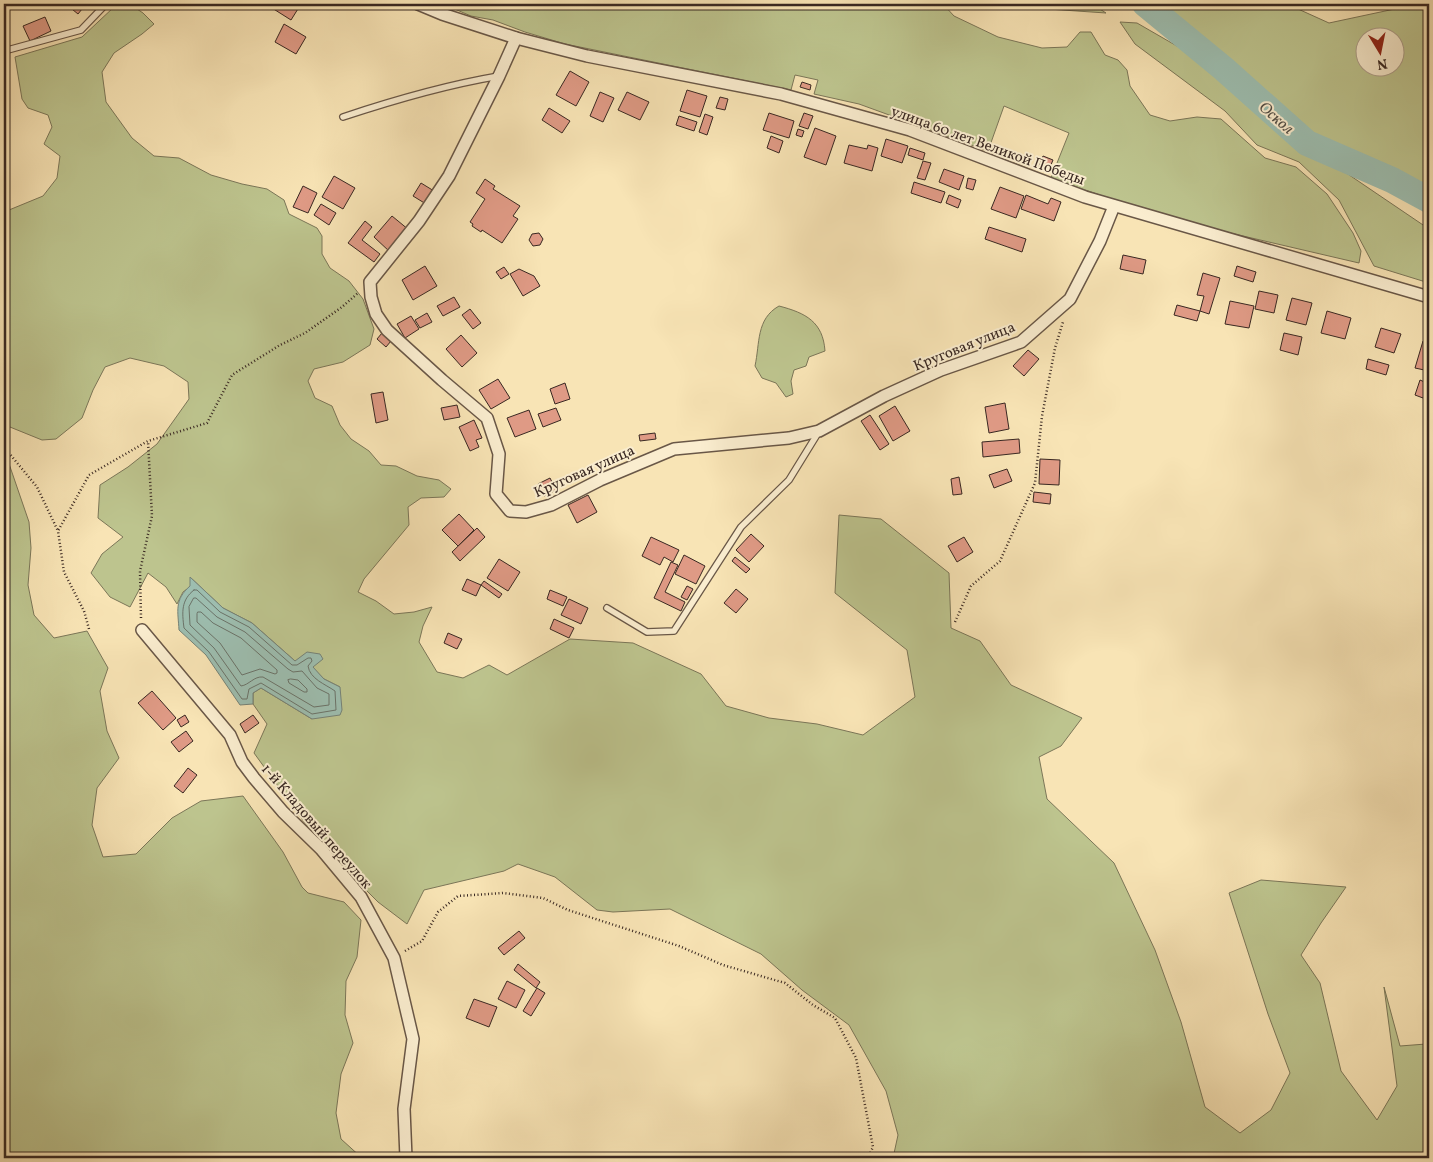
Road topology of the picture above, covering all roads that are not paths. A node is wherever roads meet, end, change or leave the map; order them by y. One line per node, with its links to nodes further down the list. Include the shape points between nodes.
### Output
1 (106, 4): 4 (lane, via 81,30)
2 (418, 4): 3 (street, улица 60 лет Великой Победы)
3 (516, 38): 5 (street); 7 (street, улица 60 лет Великой Победы, via 587,56 781,94 910,130)
4 (4, 51)
5 (499, 76): 6 (lane, via 418,94); 9 (street, Круговая улица, via 449,176 419,221 370,282 376,314 387,330 487,418 499,454 496,494 510,511 526,512 550,505 674,449 788,438)
6 (343, 117)
7 (1114, 206): 8 (street, улица 60 лет Великой Победы); 9 (street, Круговая улица, via 1070,300 1021,342 941,370)
8 (1429, 297)
9 (819, 431): 10 (lane, via 789,480 741,527 674,631 647,632)
10 (607, 608)
11 (142, 630): 12 (street, 1-й Кладовый переулок, via 230,735 242,762 254,778 361,897 394,958 412,1039 404,1109)
12 (406, 1158)

